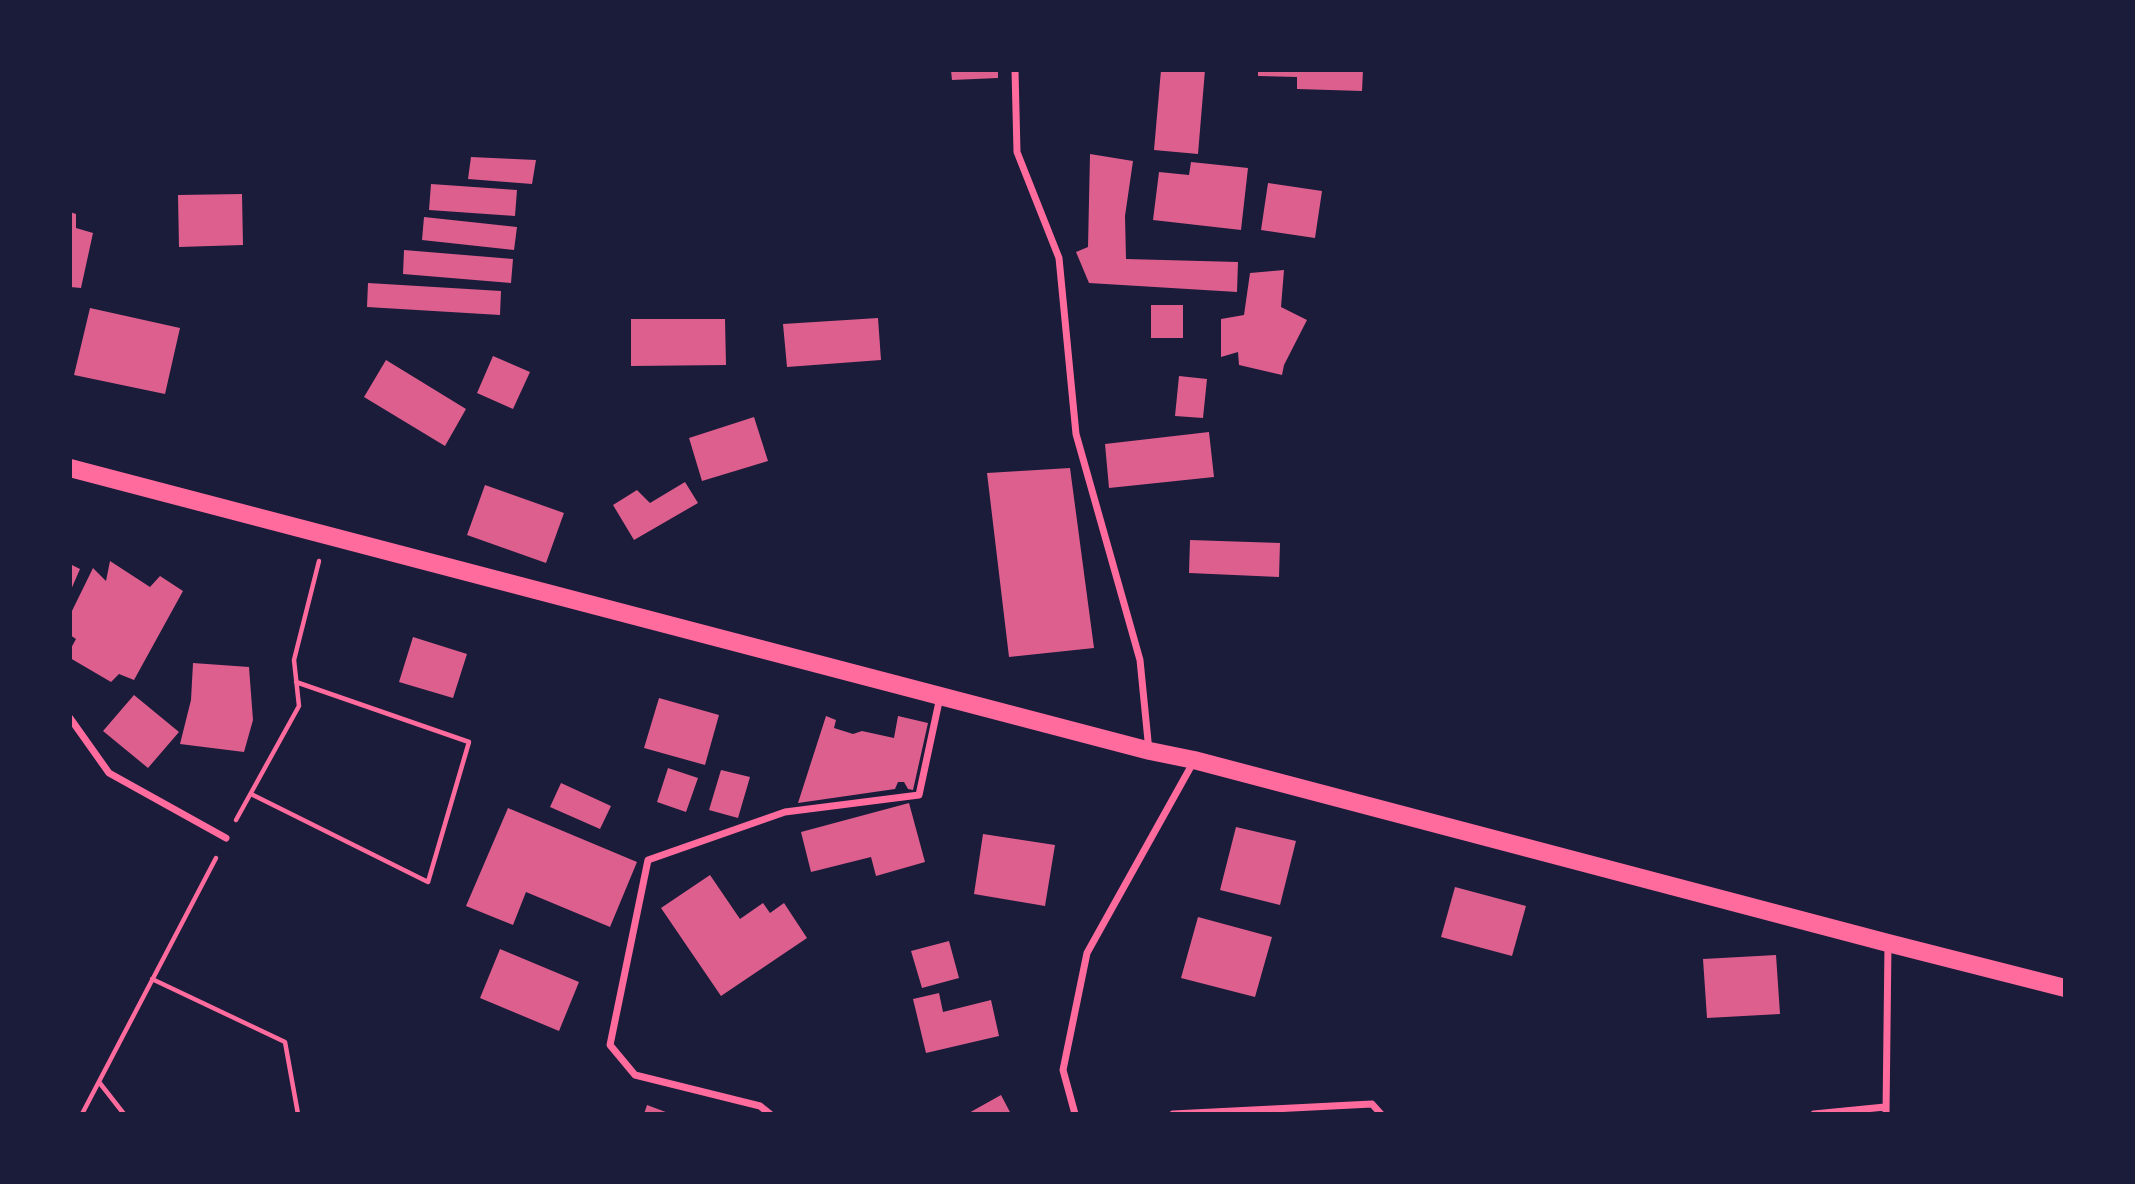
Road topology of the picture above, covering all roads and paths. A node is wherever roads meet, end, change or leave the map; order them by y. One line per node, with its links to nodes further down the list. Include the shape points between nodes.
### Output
1 (1015, 70): 6 (street, via 1017,152 1059,258 1076,434 1140,660)
2 (70, 468): 4 (main road)
3 (296, 682): 8 (path, via 469,742 428,882)
4 (940, 697): 6 (main road); 17 (street, via 919,795 785,812 648,860 610,1045 635,1075 760,1106)
5 (70, 718): 9 (street, via 109,773)
6 (1150, 751): 7 (main road)
7 (1194, 760): 10 (main road); 18 (street, via 1087,953 1063,1070)
8 (251, 794)
9 (226, 838)
10 (1888, 943): 12 (main road); 14 (street)
11 (152, 979): 16 (path, via 285,1042)
12 (2065, 988)
13 (99, 1082): 15 (path)
14 (1886, 1110): 21 (street)
15 (124, 1114)
16 (298, 1114)
17 (770, 1114)
18 (1075, 1114)
19 (1172, 1114): 20 (street, via 1372,1104)
20 (1381, 1114)
21 (1814, 1114)

